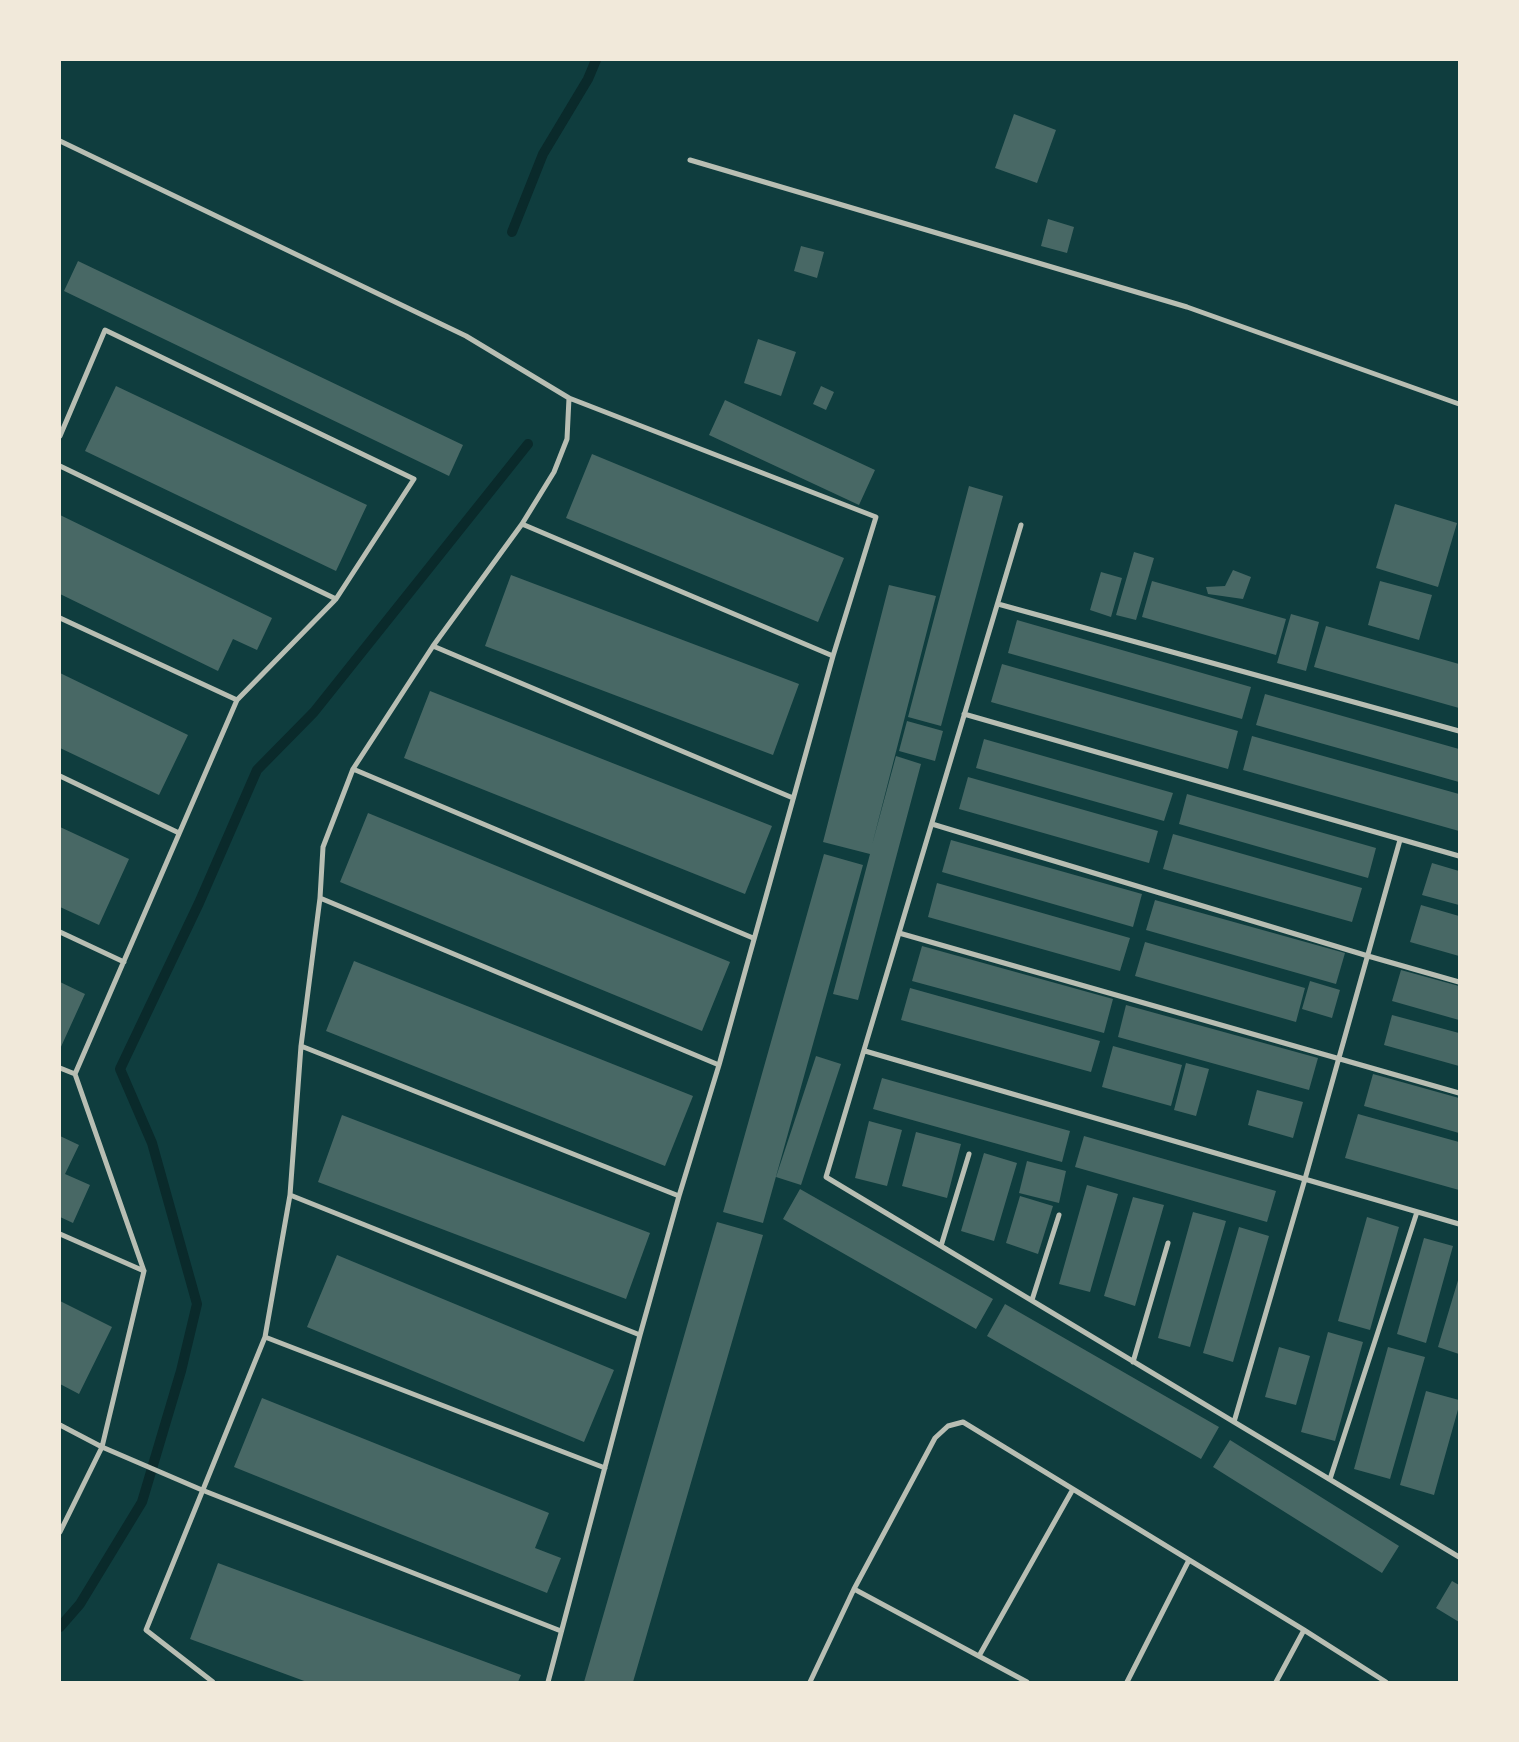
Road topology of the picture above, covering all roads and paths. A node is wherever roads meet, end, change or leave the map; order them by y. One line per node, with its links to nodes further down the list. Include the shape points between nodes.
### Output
1 (60, 142): 3 (street, via 466,336)
2 (690, 160): 4 (street, via 1187,308)
3 (569, 398): 7 (street, via 567,439 554,472); 13 (street, via 876,517)
4 (1459, 404)
5 (60, 436): 9 (street, via 105,330 414,479)
6 (60, 466): 9 (street)
7 (522, 524): 12 (street); 13 (street)
8 (1021, 525): 10 (street)
9 (336, 599): 14 (street)
10 (998, 604): 15 (street); 16 (street)
11 (60, 618): 14 (street)
12 (433, 646): 17 (street); 19 (street)
13 (834, 656): 19 (street)
14 (237, 700): 21 (street)
15 (964, 714): 20 (street); 22 (street)
16 (1459, 730)
17 (353, 769): 24 (street, via 323,847); 27 (street)
18 (60, 776): 21 (street)
19 (793, 798): 27 (street)
20 (932, 824): 26 (street); 28 (street)
21 (179, 834): 29 (street)
22 (1400, 840): 23 (street); 28 (street)
23 (1459, 856)
24 (320, 898): 31 (street); 34 (street)
25 (60, 932): 29 (street)
26 (899, 933): 32 (street); 33 (street)
27 (753, 938): 34 (street)
28 (1368, 956): 30 (street); 33 (street)
29 (124, 962): 36 (street)
30 (1459, 982)
31 (301, 1046): 40 (street); 41 (street)
32 (865, 1051): 39 (street); 47 (street, via 826,1177)
33 (1339, 1059): 37 (street); 39 (street)
34 (719, 1064): 41 (street)
35 (60, 1068): 36 (street)
36 (74, 1074): 48 (street)
37 (1459, 1093)
38 (969, 1154): 47 (street)
39 (1305, 1179): 42 (street); 53 (street)
40 (290, 1195): 50 (street); 51 (street)
41 (679, 1196): 50 (street)
42 (1417, 1212): 44 (street); 57 (street)
43 (1059, 1215): 49 (street)
44 (1459, 1224)
45 (60, 1234): 48 (street)
46 (1168, 1243): 52 (street)
47 (941, 1246): 49 (street)
48 (144, 1271): 55 (street)
49 (1032, 1300): 52 (street)
50 (640, 1335): 56 (street)
51 (265, 1337): 56 (street); 59 (street)
52 (1133, 1362): 53 (street)
53 (1234, 1422): 57 (street)
54 (60, 1424): 55 (street)
55 (102, 1447): 59 (street); 60 (street)
56 (605, 1468): 65 (street)
57 (1330, 1479): 61 (street)
58 (1073, 1489): 62 (street); 63 (street, via 963,1422 948,1426 935,1438); 66 (street)
59 (202, 1490): 65 (street); 67 (street, via 146,1630)
60 (60, 1532)
61 (1459, 1556)
62 (1189, 1560): 64 (street); 71 (street)
63 (854, 1589): 66 (street); 69 (street)
64 (1304, 1630): 72 (street); 73 (street)
65 (561, 1631): 68 (street)
66 (979, 1656): 70 (street)
67 (213, 1682)
68 (548, 1682)
69 (810, 1682)
70 (1026, 1682)
71 (1127, 1682)
72 (1276, 1682)
73 (1386, 1682)

